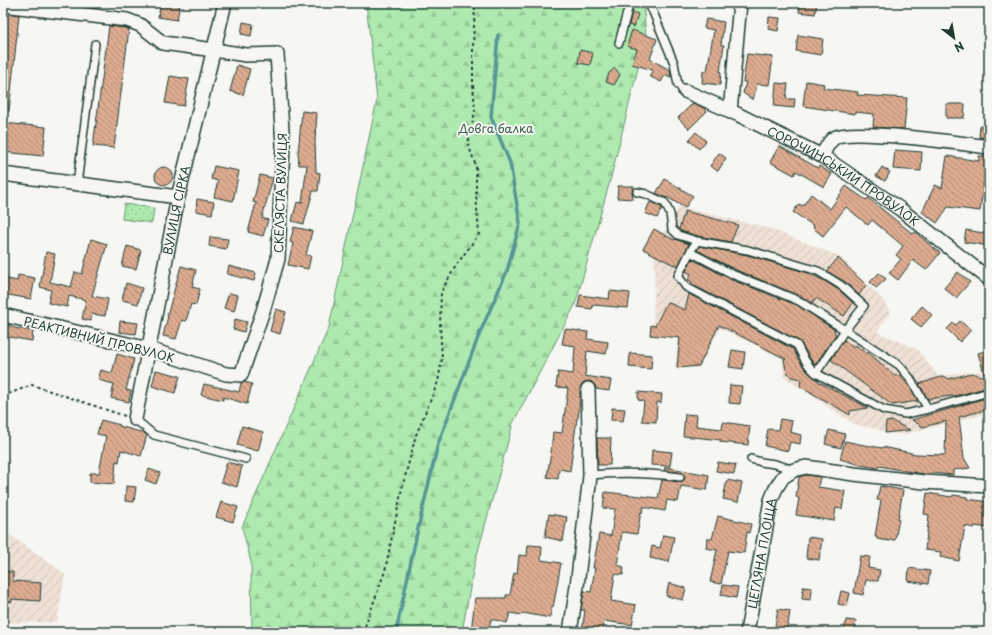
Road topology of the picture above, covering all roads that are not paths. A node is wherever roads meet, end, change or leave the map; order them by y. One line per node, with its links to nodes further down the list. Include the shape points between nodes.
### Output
1 (225, 3): 8 (street, ВУЛИЦЯ СІРКА)
2 (631, 3): 6 (lane)
3 (648, 3): 9 (lane, via 674,63 678,85)
4 (740, 3): 10 (street)
5 (3, 5): 8 (street, via 127,20 140,25 163,43)
6 (619, 43)
7 (95, 44): 14 (lane)
8 (214, 50): 16 (street, ВУЛИЦЯ СІРКА); 24 (street, СКЕЛЯСТА ВУЛИЦЯ, via 246,55 277,54 283,145 278,258)
9 (685, 91): 10 (street, СОРОЧИНСЬКИЙ ПРОВУЛОК)
10 (730, 112): 12 (street, СОРОЧИНСЬКИЙ ПРОВУЛОК)
11 (989, 147): 12 (street, via 886,135 846,134 834,138)
12 (822, 156): 19 (street, СОРОЧИНСЬКИЙ ПРОВУЛОК, via 900,209)
13 (3, 174): 14 (street)
14 (77, 184): 16 (street)
15 (638, 192): 17 (lane, via 665,203 672,229 678,235)
16 (178, 198): 22 (street, ВУЛИЦЯ СІРКА)
17 (697, 241): 18 (lane); 21 (lane, via 748,250 818,271 842,286 864,306)
18 (690, 252): 21 (lane, via 734,275 799,302); 23 (lane, via 678,276 686,287 797,345 808,365)
19 (989, 279)
20 (3, 315): 22 (street, РЕАКТИВНИЙ ПРОВУЛОК)
21 (845, 330): 23 (lane); 27 (lane, via 899,365 910,378)
22 (149, 349): 24 (street, РЕАКТИВНИЙ ПРОВУЛОК, via 226,374); 28 (street, ВУЛИЦЯ СІРКА)
23 (816, 373): 27 (lane, via 884,410 906,414)
24 (241, 375)
25 (588, 389): 32 (street)
26 (989, 392): 27 (lane)
27 (928, 409)
28 (135, 419): 29 (lane, via 154,435)
29 (246, 459)
30 (751, 459): 31 (lane, via 775,464)
31 (788, 474): 34 (street, via 806,467 924,482); 36 (street, ЦЕГЛЯНА ПЛОЩА, via 776,488 771,500)
32 (590, 475): 33 (lane, via 657,474); 35 (street)
33 (680, 477)
34 (989, 486)
35 (570, 632)
36 (747, 632)

